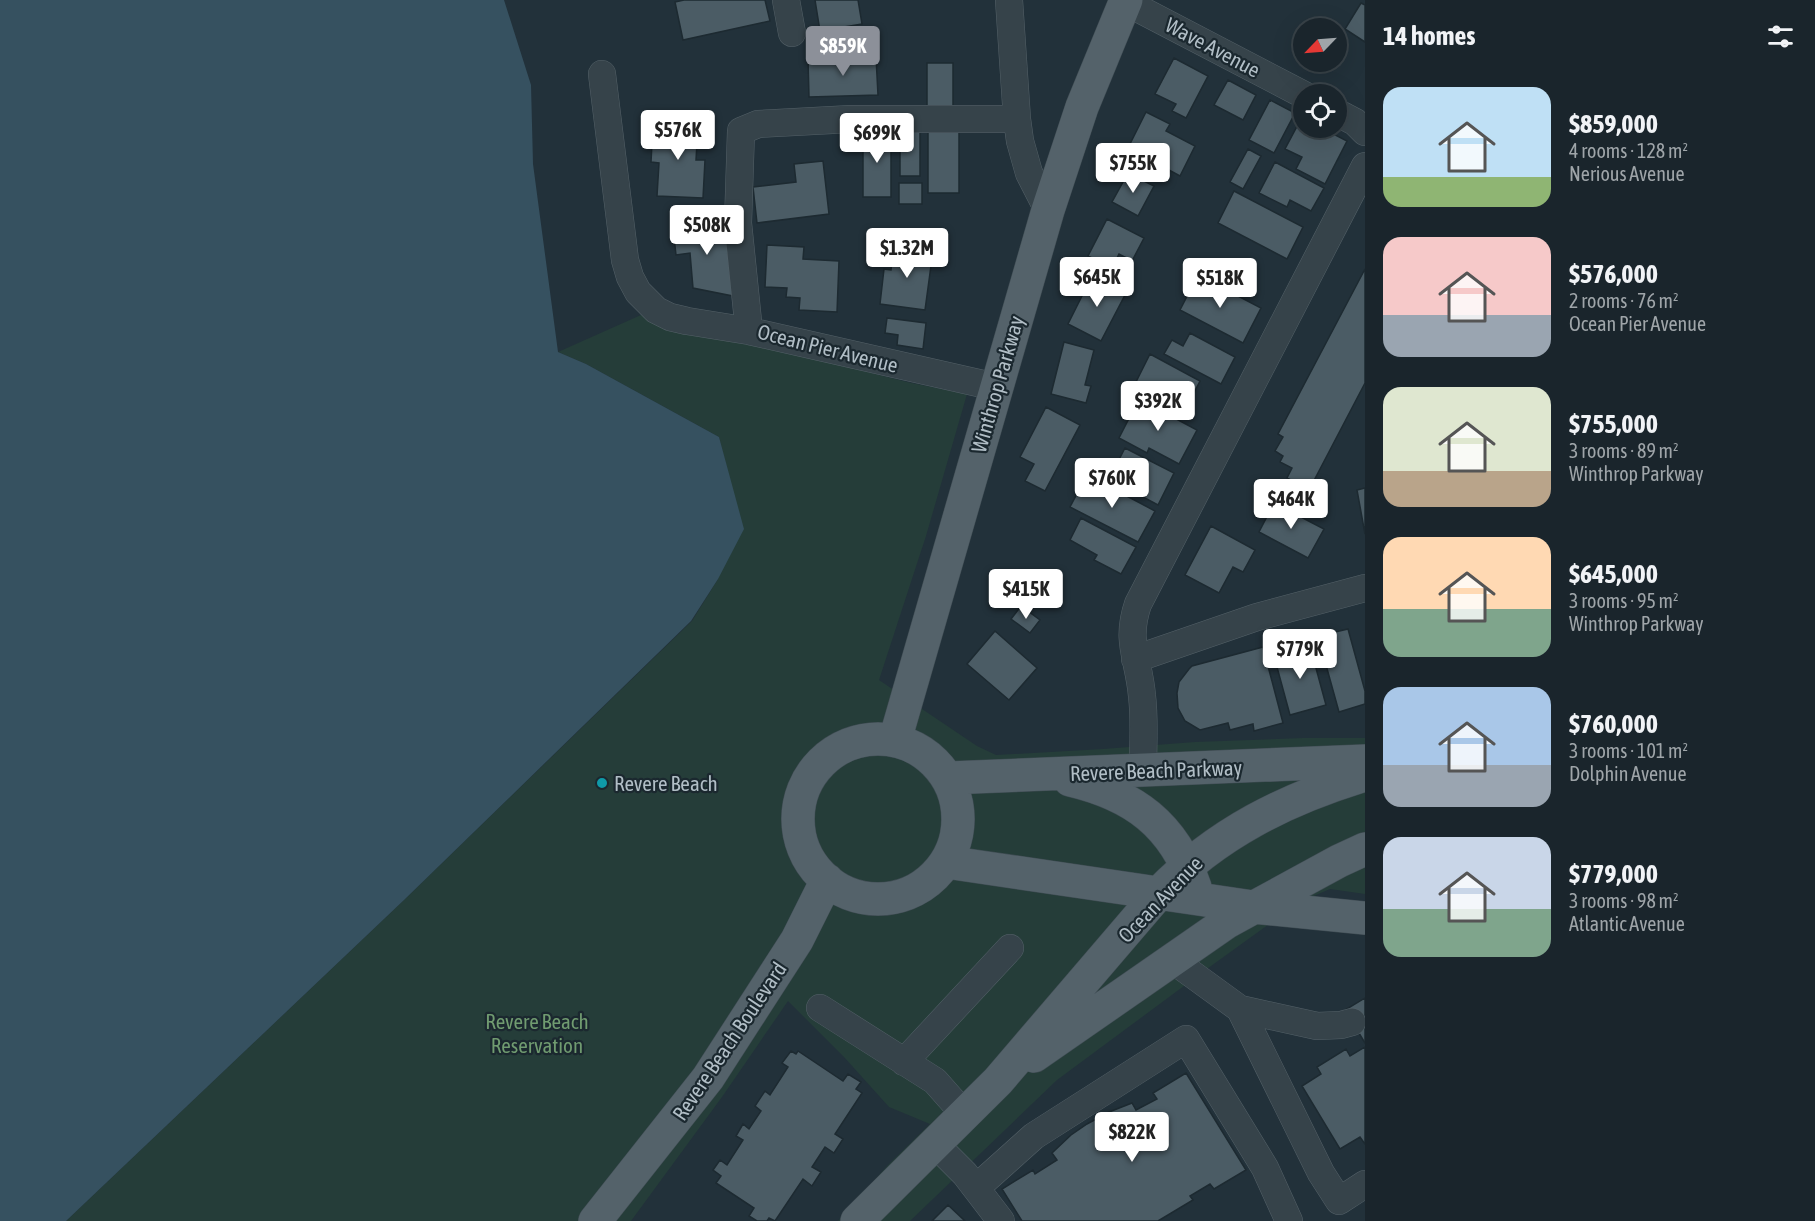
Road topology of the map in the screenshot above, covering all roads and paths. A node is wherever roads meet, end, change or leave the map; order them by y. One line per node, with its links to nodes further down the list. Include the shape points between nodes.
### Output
1 (786, 0): 4 (street)
2 (1009, 0): 8 (street)
3 (1124, 1): 6 (street, Wave Avenue); 11 (main road, Winthrop Parkway, via 1082,107)
4 (792, 33)
5 (602, 74): 12 (street, via 623,250 634,285 649,305 669,316)
6 (1293, 89)
7 (1347, 118): 9 (street)
8 (1017, 119): 11 (street, via 1029,173); 12 (street, Ocean Pier Avenue, via 851,119 767,123 741,130 738,223)
9 (1365, 132)
10 (1365, 166): 15 (street, via 1142,594 1132,633)
11 (1048, 210): 13 (main road, Winthrop Parkway)
12 (749, 331): 13 (street, Ocean Pier Avenue)
13 (996, 387): 16 (main road, Winthrop Parkway)
14 (1365, 588): 15 (street, via 1257,617)
15 (1135, 659): 18 (street, via 1143,699)
16 (895, 740): 21 (main road, via 922,751); 25 (main road, via 871,738 841,747 825,758 803,790 799,832 814,867)
17 (1365, 761): 18 (main road, Revere Beach Parkway)
18 (1143, 770): 19 (main road, Revere Beach Parkway)
19 (1045, 774): 21 (main road, Revere Beach Parkway); 24 (main road, via 1101,790 1145,812 1173,840)
20 (1365, 775): 24 (main road, Ocean Avenue, via 1262,815)
21 (948, 778): 23 (main road, via 958,815 955,844)
22 (1365, 849): 28 (main road)
23 (946, 862): 25 (main road, via 918,888 891,898 860,897); 26 (main road)
24 (1187, 866): 26 (main road, Ocean Avenue); 27 (main road)
25 (827, 880): 41 (main road, Revere Beach Boulevard, via 797,940 708,1078)
26 (1159, 893): 27 (main road); 36 (main road, Ocean Avenue)
27 (1199, 899): 28 (main road); 31 (main road, via 1196,940)
28 (1253, 907): 29 (main road); 31 (main road, Ocean Avenue)
29 (1365, 918)
30 (1010, 948): 35 (street)
31 (1182, 955): 33 (street); 36 (main road, Ocean Avenue)
32 (820, 1008): 35 (street)
33 (1240, 1008): 34 (street, via 1317,1026); 39 (street, via 1321,1173 1339,1201)
34 (1352, 1022)
35 (904, 1062): 37 (street, via 935,1081)
36 (998, 1081): 37 (main road, Ocean Avenue)
37 (965, 1115): 38 (main road, Ocean Avenue)
38 (934, 1143): 40 (street); 42 (main road, Ocean Avenue)
39 (1365, 1184)
40 (976, 1188): 43 (street); 44 (street, via 1034,1136 1186,1039 1265,1168)
41 (595, 1221)
42 (857, 1221)
43 (1001, 1221)
44 (1289, 1221)

